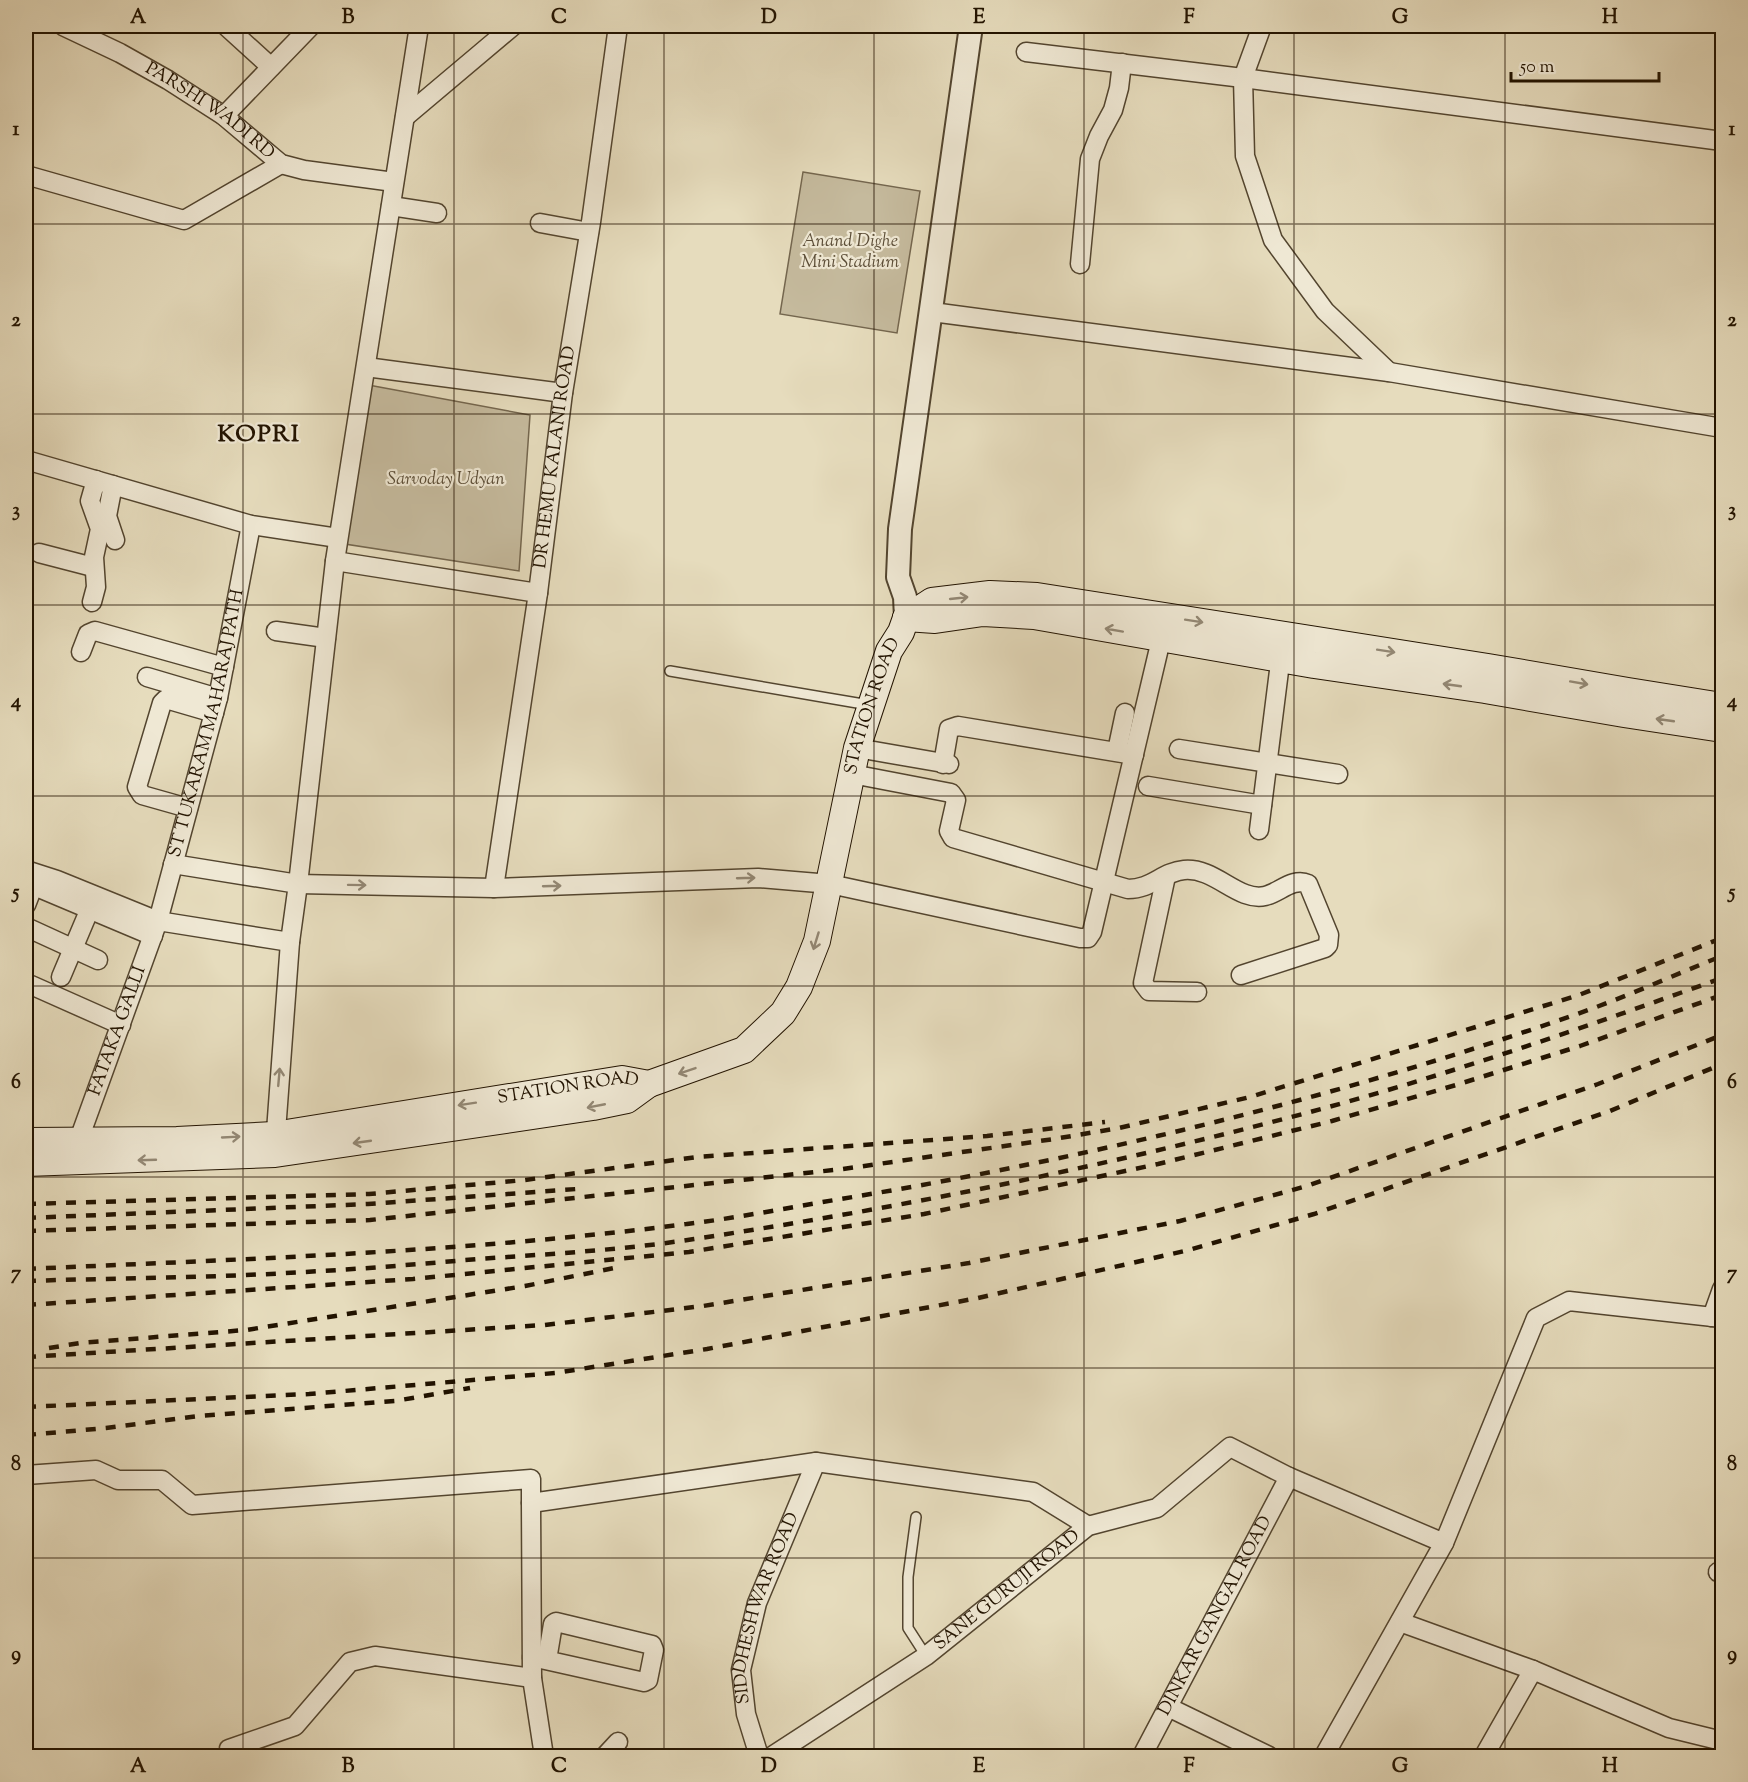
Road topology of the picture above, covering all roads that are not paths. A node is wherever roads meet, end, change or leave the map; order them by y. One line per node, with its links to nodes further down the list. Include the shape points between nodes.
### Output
1 (63, 26): 13 (street, PARSHI WADI RD, via 130,58)
2 (226, 26): 11 (street)
3 (311, 26): 11 (street)
4 (419, 26): 14 (street)
5 (513, 26): 14 (street)
6 (618, 26): 22 (street, DR HEMU KALANI ROAD)
7 (971, 26): 24 (street)
8 (1262, 26): 12 (street)
9 (1026, 52): 10 (street)
10 (1122, 63): 12 (street); 23 (street, via 1113,110 1090,159)
11 (271, 67): 13 (street)
12 (1243, 78): 15 (street); 26 (street, via 1245,156 1273,240 1325,311)
13 (224, 116): 16 (street, PARSHI WADI RD)
14 (405, 117): 18 (street)
15 (1722, 141)
16 (281, 164): 17 (street, via 184,220); 18 (street, PARSHI WADI RD)
17 (26, 175)
18 (394, 182): 19 (street)
19 (391, 206): 20 (street); 25 (street)
20 (437, 213)
21 (540, 223): 22 (street)
22 (589, 232): 27 (street, DR HEMU KALANI ROAD)
23 (1080, 264)
24 (932, 312): 26 (street); 39 (street, via 900,528 898,577 905,597)
25 (366, 367): 27 (street); 32 (street)
26 (1389, 372): 28 (street)
27 (563, 393): 37 (street, DR HEMU KALANI ROAD)
28 (1722, 428)
29 (26, 460): 30 (street)
30 (104, 483): 31 (street); 33 (street, via 107,516); 36 (street, via 90,501 100,530)
31 (251, 525): 32 (street); 46 (street, ST TUKARAM MAHARAJ PATH)
32 (338, 538): 35 (street)
33 (115, 540)
34 (39, 553): 36 (street)
35 (335, 561): 37 (street); 43 (street)
36 (93, 567): 38 (street, via 96,587)
37 (538, 593): 73 (street, DR HEMU KALANI ROAD)
38 (92, 602)
39 (906, 618): 40 (main road, via 935,620 1035,606); 51 (main road, STATION ROAD, via 889,651)
40 (1163, 628): 44 (main road); 57 (street)
41 (276, 631): 43 (street)
42 (143, 632): 46 (street)
43 (326, 638): 70 (street)
44 (1282, 647): 49 (main road); 58 (street)
45 (81, 652): 46 (street, via 88,634 95,631)
46 (225, 662): 50 (street, ST TUKARAM MAHARAJ PATH)
47 (670, 671): 51 (lane)
48 (147, 677): 50 (street)
49 (1626, 703): 52 (main road); 54 (main road, one-way to 49)
50 (216, 705): 64 (street, ST TUKARAM MAHARAJ PATH); 64 (street, via 166,699 162,703 137,787 142,795)
51 (871, 705): 55 (main road, STATION ROAD)
52 (1722, 706)
53 (1125, 712): 57 (street)
54 (1722, 729)
55 (857, 748): 57 (street, via 946,764 948,733 953,726); 59 (main road, STATION ROAD)
56 (1179, 749): 58 (street)
57 (1126, 753): 69 (street)
58 (1267, 762): 60 (street); 63 (street)
59 (852, 774): 69 (street, via 951,793 956,800 949,831 953,838); 71 (main road, STATION ROAD)
60 (1338, 774)
61 (1148, 786): 63 (street)
62 (129, 802): 64 (street)
63 (1262, 805): 65 (street)
64 (186, 814): 66 (street, ST TUKARAM MAHARAJ PATH)
65 (1259, 830)
66 (173, 864): 70 (street); 77 (street, ST TUKARAM MAHARAJ PATH)
67 (26, 870): 74 (street)
68 (1166, 876): 69 (street, via 1137,889); 81 (street, via 1185,870 1207,872 1253,896 1264,896 1299,882 1308,884 1329,935 1328,945); 84 (street, via 1143,983 1149,990)
69 (1104, 882): 71 (street, via 1088,938)
70 (298, 884): 73 (street, one-way to 73); 78 (street)
71 (830, 884): 73 (street, one-way to 71, via 758,878); 87 (main road, STATION ROAD, one-way to 87, via 817,941 799,987 783,1013 744,1050 649,1084 622,1079 503,1110)
72 (29, 887): 74 (street); 75 (street)
73 (494, 888)
74 (93, 903): 77 (street); 79 (street)
75 (26, 904)
76 (26, 927): 79 (street)
77 (155, 928): 78 (street); 85 (street, FATAKA GALLI)
78 (290, 942): 87 (street, one-way to 78)
79 (73, 949): 80 (street); 82 (street)
80 (98, 960)
81 (1241, 975)
82 (61, 977)
83 (26, 985): 85 (street)
84 (1197, 992)
85 (121, 1025): 88 (street, FATAKA GALLI)
86 (26, 1141): 88 (main road, STATION ROAD)
87 (275, 1145): 88 (main road, STATION ROAD)
88 (77, 1152): 89 (main road)
89 (26, 1163)
90 (1722, 1289): 91 (street)
91 (1717, 1318): 98 (street, via 1569,1301 1536,1318)
92 (816, 1462): 95 (street); 97 (street, via 1032,1492); 111 (street, SIDDHESHWAR ROAD, via 757,1603 741,1670 746,1713)
93 (26, 1475): 95 (street, via 96,1470 118,1480 162,1480 192,1505 531,1479)
94 (1289, 1477): 97 (street, SANE GURUJI ROAD, via 1230,1447 1157,1508); 98 (street, SANE GURUJI ROAD); 104 (street, DINKAR GANGAL ROAD)
95 (531, 1503): 101 (street)
96 (916, 1518): 100 (lane, via 908,1577 908,1628)
97 (1088, 1526): 100 (street, SANE GURUJI ROAD)
98 (1444, 1543): 99 (street)
99 (1400, 1622): 102 (street); 115 (street)
100 (926, 1656): 107 (street, SANE GURUJI ROAD)
101 (539, 1659): 101 (street, via 644,1682 648,1680 654,1650 652,1645 556,1623); 103 (street)
102 (1533, 1670): 105 (street, via 1669,1728); 116 (street)
103 (532, 1678): 108 (street, via 375,1656 350,1662 295,1726 229,1749); 109 (street)
104 (1168, 1707): 113 (street, DINKAR GANGAL ROAD); 114 (street)
105 (1722, 1741)
106 (618, 1742): 110 (street)
107 (792, 1751): 112 (street, SANE GURUJI ROAD)
108 (230, 1756)
109 (544, 1756)
110 (605, 1756)
111 (759, 1756)
112 (772, 1756)
113 (1142, 1756)
114 (1269, 1756)
115 (1324, 1756)
116 (1484, 1756)

